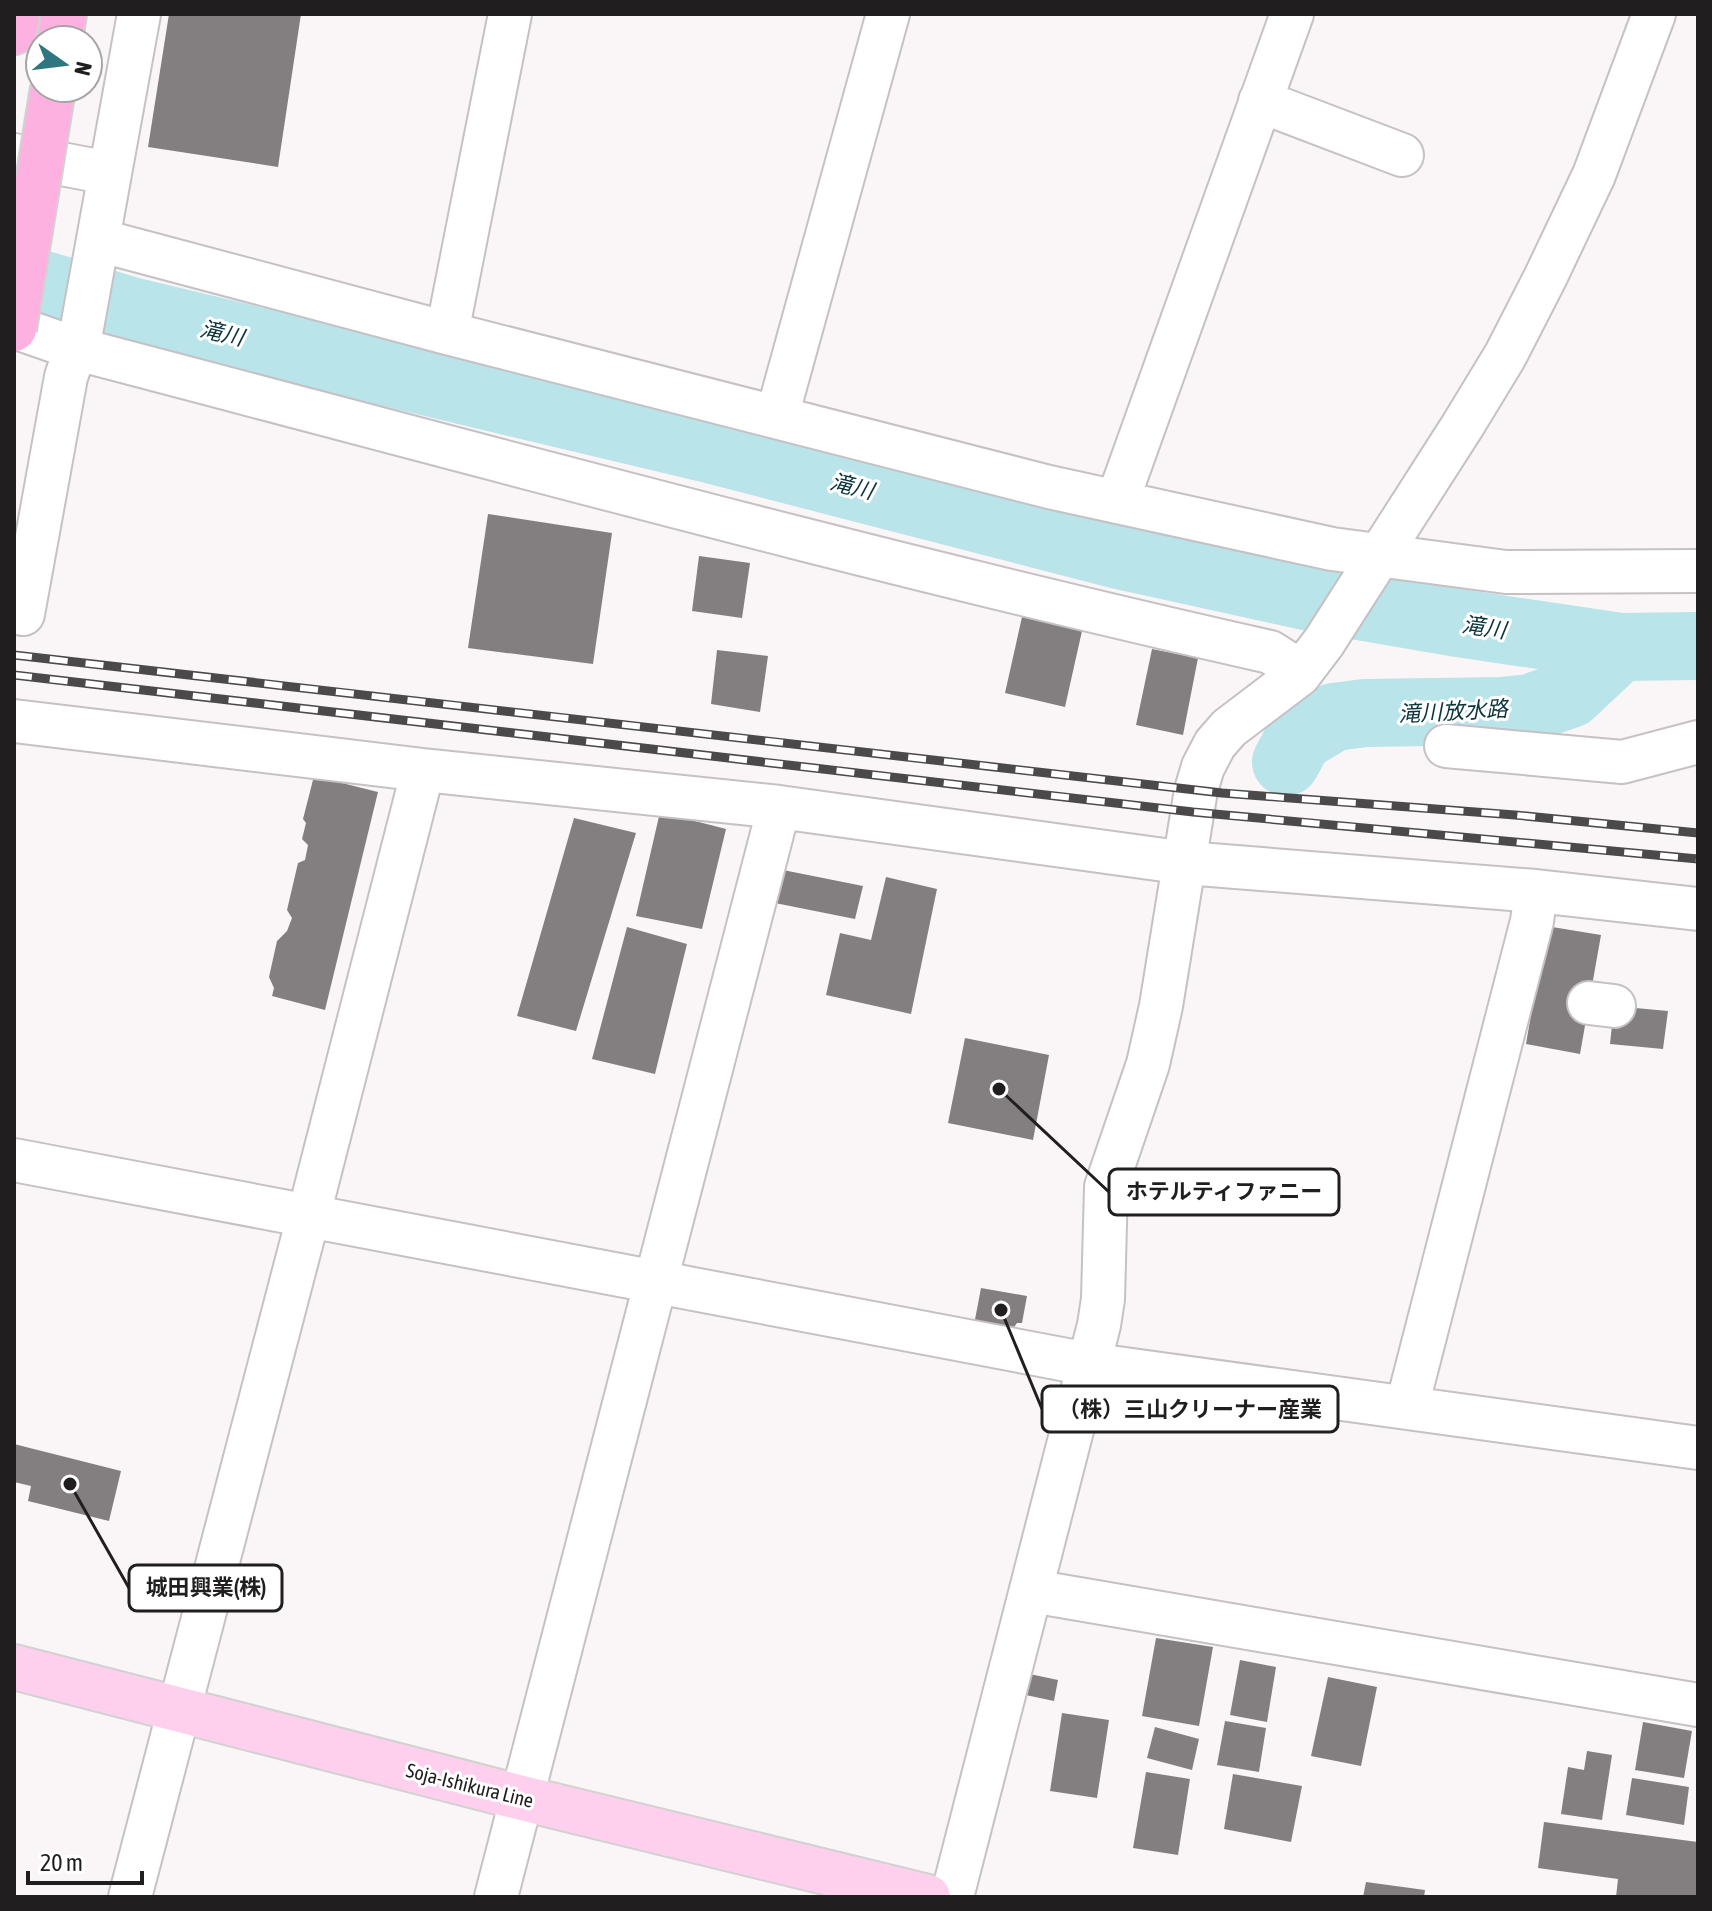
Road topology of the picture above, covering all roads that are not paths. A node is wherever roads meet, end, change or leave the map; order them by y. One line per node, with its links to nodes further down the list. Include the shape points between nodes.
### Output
1 (17, 14): 7 (highway)
2 (139, 14): 12 (street)
3 (510, 14): 15 (street)
4 (888, 14): 17 (street)
5 (1292, 14): 8 (street)
6 (1654, 14): 19 (street, via 1594,175 1545,278 1505,356)
7 (14, 32)
8 (1260, 101): 11 (street); 18 (street)
9 (50, 104): 14 (highway, bridge)
10 (14, 155): 12 (street)
11 (1402, 155)
12 (109, 173): 13 (street)
13 (97, 248): 15 (street); 16 (street)
14 (14, 328): 16 (street)
15 (447, 333): 17 (street)
16 (79, 341): 21 (street, via 66,377 23,614); 22 (street, via 1096,612 1270,652)
17 (777, 416): 18 (street)
18 (1117, 502): 19 (street)
19 (1374, 562): 20 (street, via 1506,572); 22 (street)
20 (1698, 571)
21 (14, 612)
22 (1299, 675): 28 (street, via 1215,744 1196,790)
23 (14, 721): 26 (street)
24 (1698, 742): 25 (street, via 1622,762)
25 (1446, 746)
26 (423, 770): 27 (street); 32 (street)
27 (779, 807): 28 (street); 33 (street)
28 (1186, 863): 29 (street); 34 (street, via 1148,1064 1106,1187 1103,1299)
29 (1536, 891): 30 (street); 35 (street)
30 (1698, 909)
31 (14, 1160): 32 (street)
32 (308, 1218): 33 (street); 40 (street)
33 (657, 1282): 34 (street); 41 (street)
34 (1088, 1364): 35 (street); 37 (street)
35 (1407, 1406): 36 (street)
36 (1698, 1448)
37 (1032, 1591): 39 (street); 45 (street)
38 (14, 1667): 40 (main road, Soja-Ishikura Line)
39 (1698, 1705)
40 (179, 1710): 41 (main road, Soja-Ishikura Line); 42 (street)
41 (522, 1798): 43 (street); 44 (main road, Soja-Ishikura Line)
42 (130, 1897)
43 (496, 1897)
44 (928, 1897)
45 (952, 1897)

